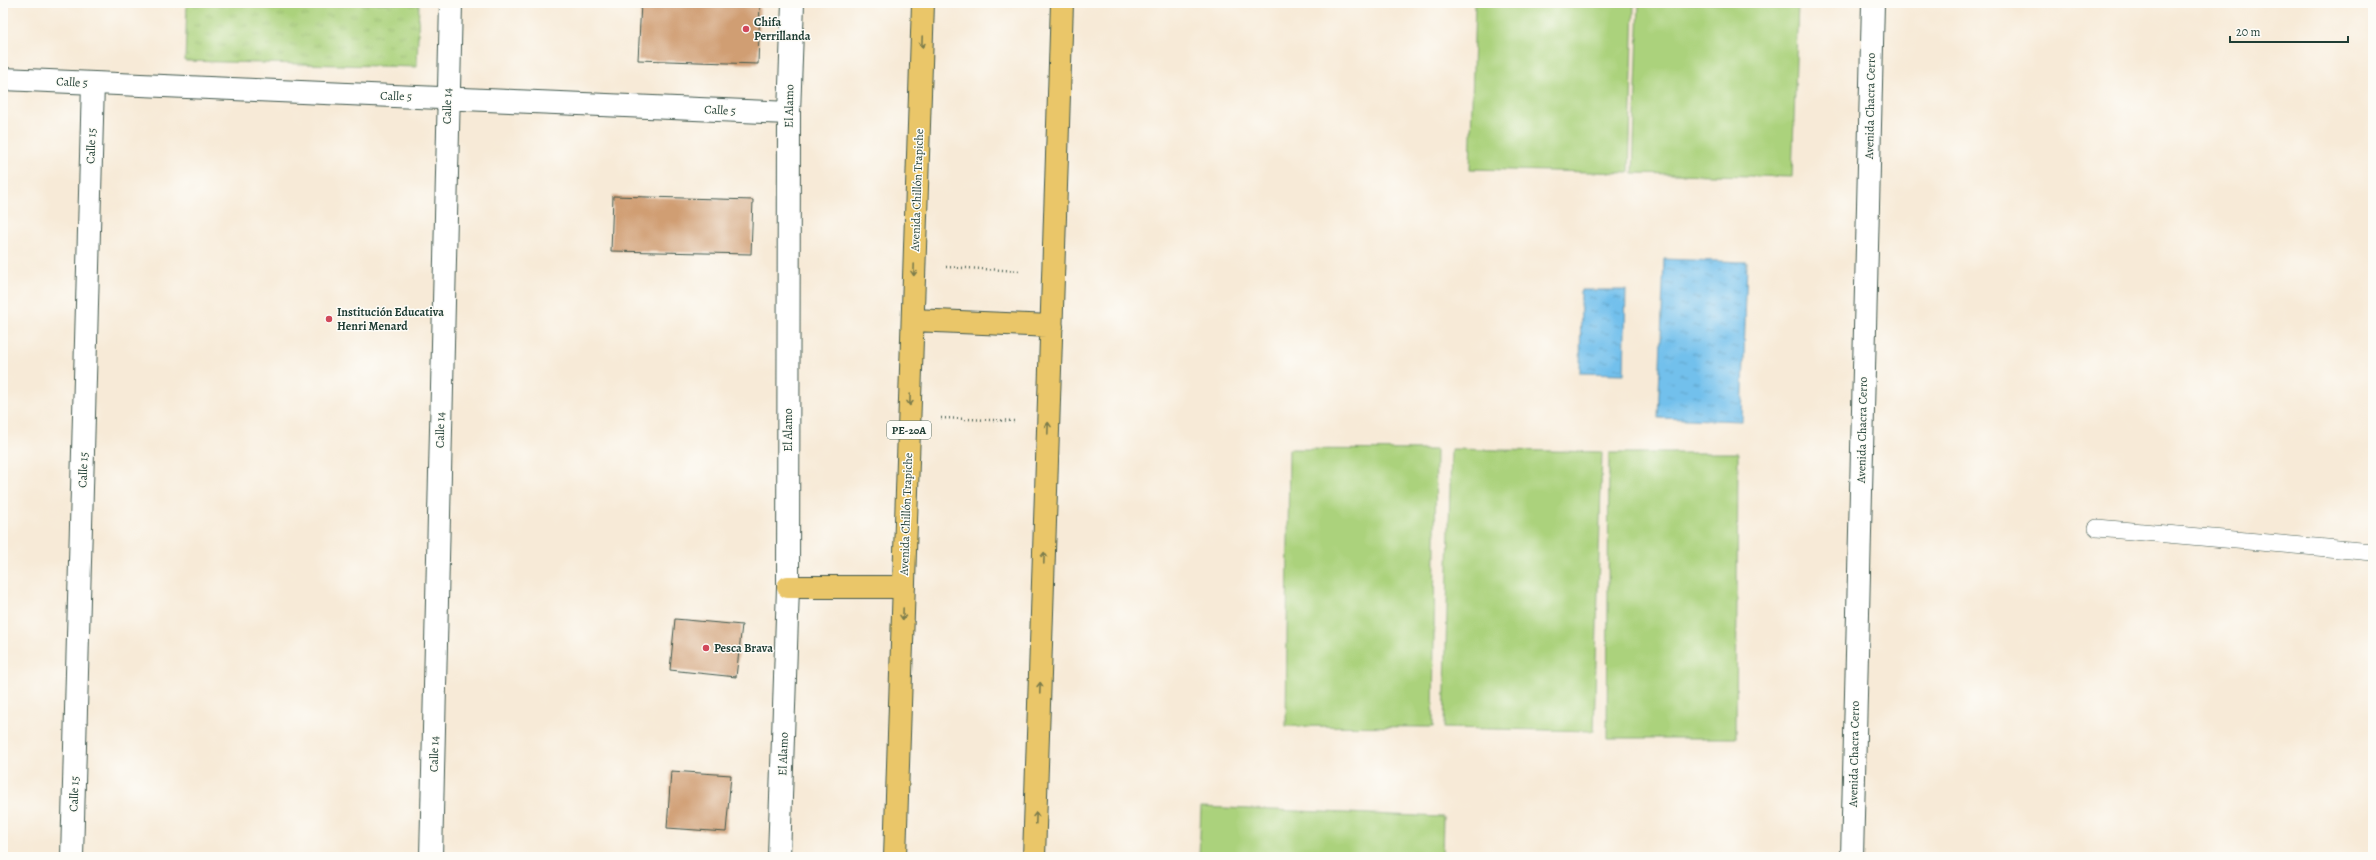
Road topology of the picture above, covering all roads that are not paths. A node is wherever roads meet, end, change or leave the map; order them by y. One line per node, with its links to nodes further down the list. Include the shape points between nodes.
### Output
1 (451, 3): 8 (street, Calle 14)
2 (793, 3): 9 (street, El Alamo)
3 (923, 3): 10 (main road, Avenida Chillón Trapiche / PE-20A, one-way to 10)
4 (1062, 3): 11 (main road)
5 (1873, 3): 21 (street, Avenida Chacra Cerro)
6 (3, 79): 7 (street, Calle 5)
7 (93, 83): 8 (street, Calle 5); 16 (street, Calle 15)
8 (447, 98): 9 (street, Calle 5); 17 (street, Calle 14)
9 (789, 113): 14 (street, El Alamo)
10 (913, 320): 11 (main road); 15 (main road, Avenida Chillón Trapiche / PE-20A, one-way to 15)
11 (1052, 326): 20 (main road, one-way to 11)
12 (2097, 528): 13 (lane)
13 (2373, 552)
14 (788, 587): 15 (main road); 18 (street, El Alamo)
15 (904, 587): 19 (main road, Avenida Chillón Trapiche / PE-20A, one-way to 19)
16 (72, 857)
17 (431, 857)
18 (779, 857)
19 (895, 857)
20 (1034, 857)
21 (1852, 857)

